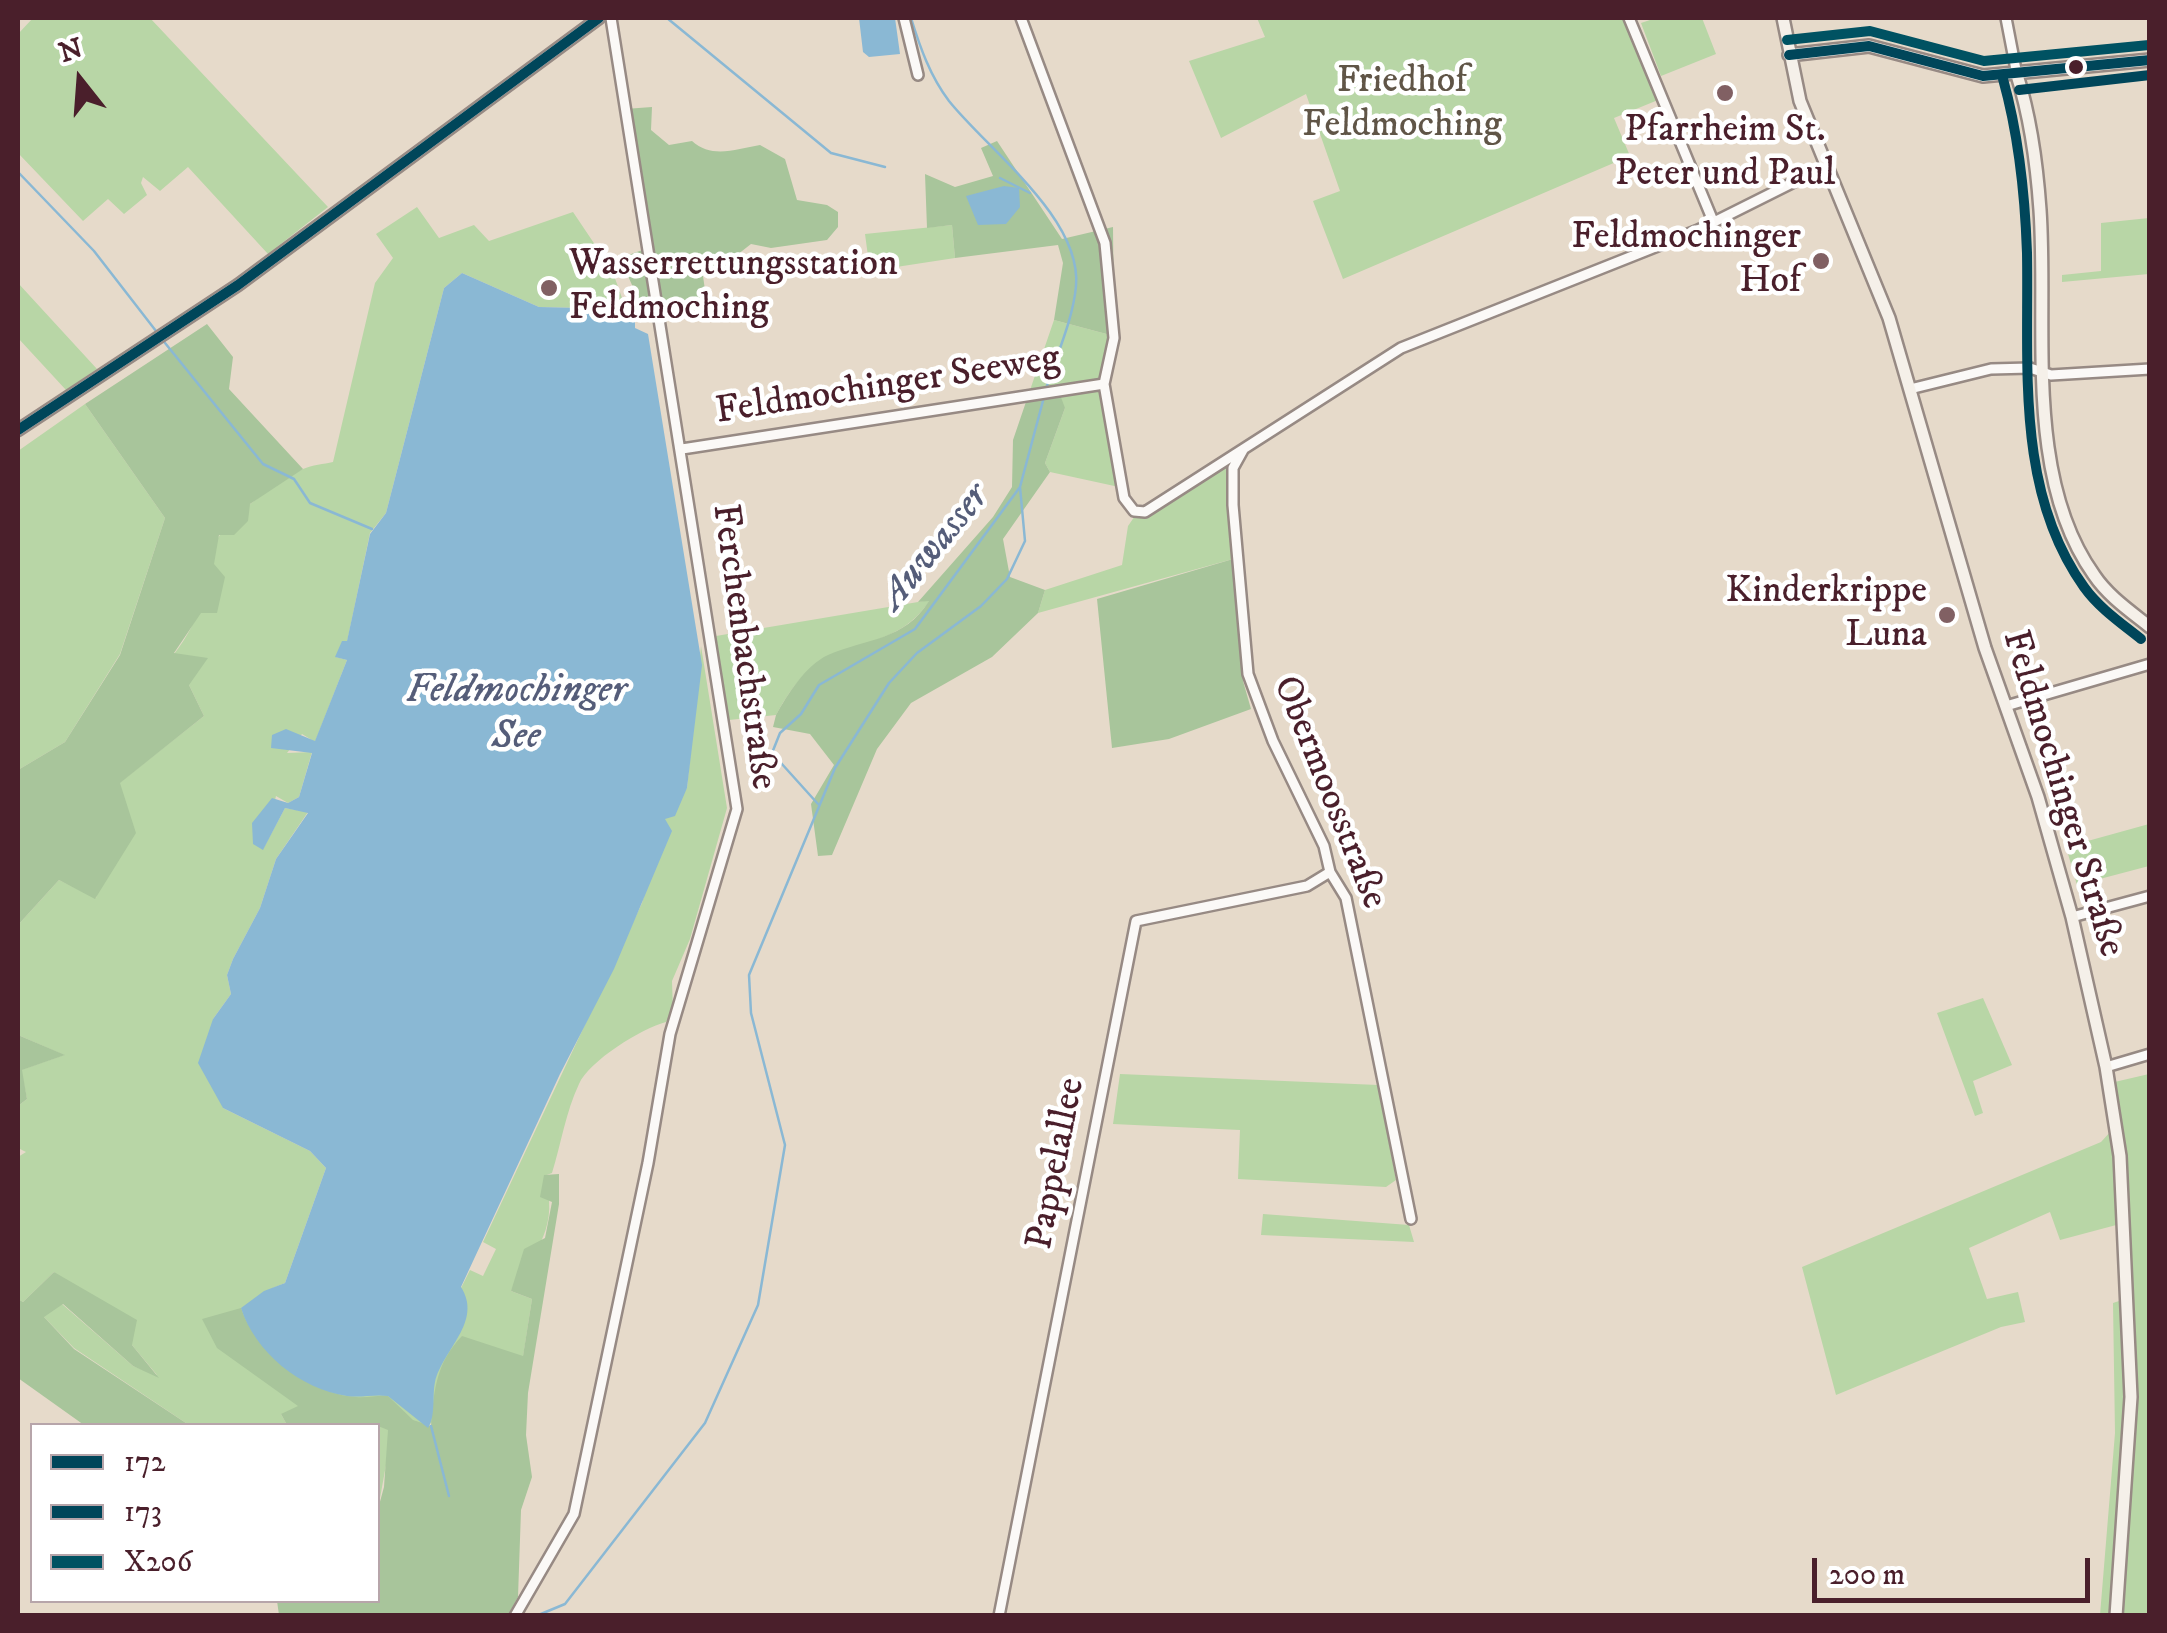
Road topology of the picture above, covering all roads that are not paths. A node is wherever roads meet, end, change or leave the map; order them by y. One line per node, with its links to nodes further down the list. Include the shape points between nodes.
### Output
1 (599, 18): 18 (street, via 170,333)
2 (611, 18): 20 (street, Ferchenbachstraße)
3 (904, 18): 10 (street)
4 (1021, 18): 16 (street, via 1105,244 1114,338)
5 (1630, 18): 13 (street)
6 (1782, 18): 8 (main road, Feldmochinger Straße)
7 (2006, 18): 11 (street)
8 (1790, 55): 11 (main road, via 1869,46 1964,73); 12 (main road, Feldmochinger Straße)
9 (2150, 60): 11 (main road)
10 (918, 75)
11 (2017, 75): 15 (main road, via 2040,208)
12 (1826, 166): 13 (street); 17 (main road, Feldmochinger Straße, via 1889,318)
13 (1713, 221): 19 (street, via 1400,348)
14 (2150, 369): 15 (street, via 2051,375)
15 (2042, 370): 17 (street, via 1991,369); 21 (main road, via 2051,460 2074,538 2103,587)
16 (1104, 384): 19 (street, via 1124,498 1134,511 1145,512); 20 (street, Feldmochinger Seeweg)
17 (1910, 389): 23 (main road, Feldmochinger Straße)
18 (18, 430)
19 (1244, 448): 24 (street, Obermoosstraße, via 1233,468 1233,506 1248,674)
20 (682, 450): 30 (street, Ferchenbachstraße, via 736,822 670,1034 577,1502)
21 (2150, 627)
22 (2150, 664): 23 (street)
23 (2006, 706): 26 (main road, Feldmochinger Straße)
24 (1330, 872): 29 (street, Obermoosstraße, via 1346,898); 31 (street, Pappelallee, via 1307,886 1136,921)
25 (2150, 896): 26 (street)
26 (2072, 917): 28 (main road, Feldmochinger Straße)
27 (2150, 1054): 28 (street)
28 (2106, 1067): 32 (main road, Feldmochinger Straße, via 2120,1156 2132,1406)
29 (1411, 1219)
30 (515, 1616)
31 (1000, 1616)
32 (2116, 1616)

